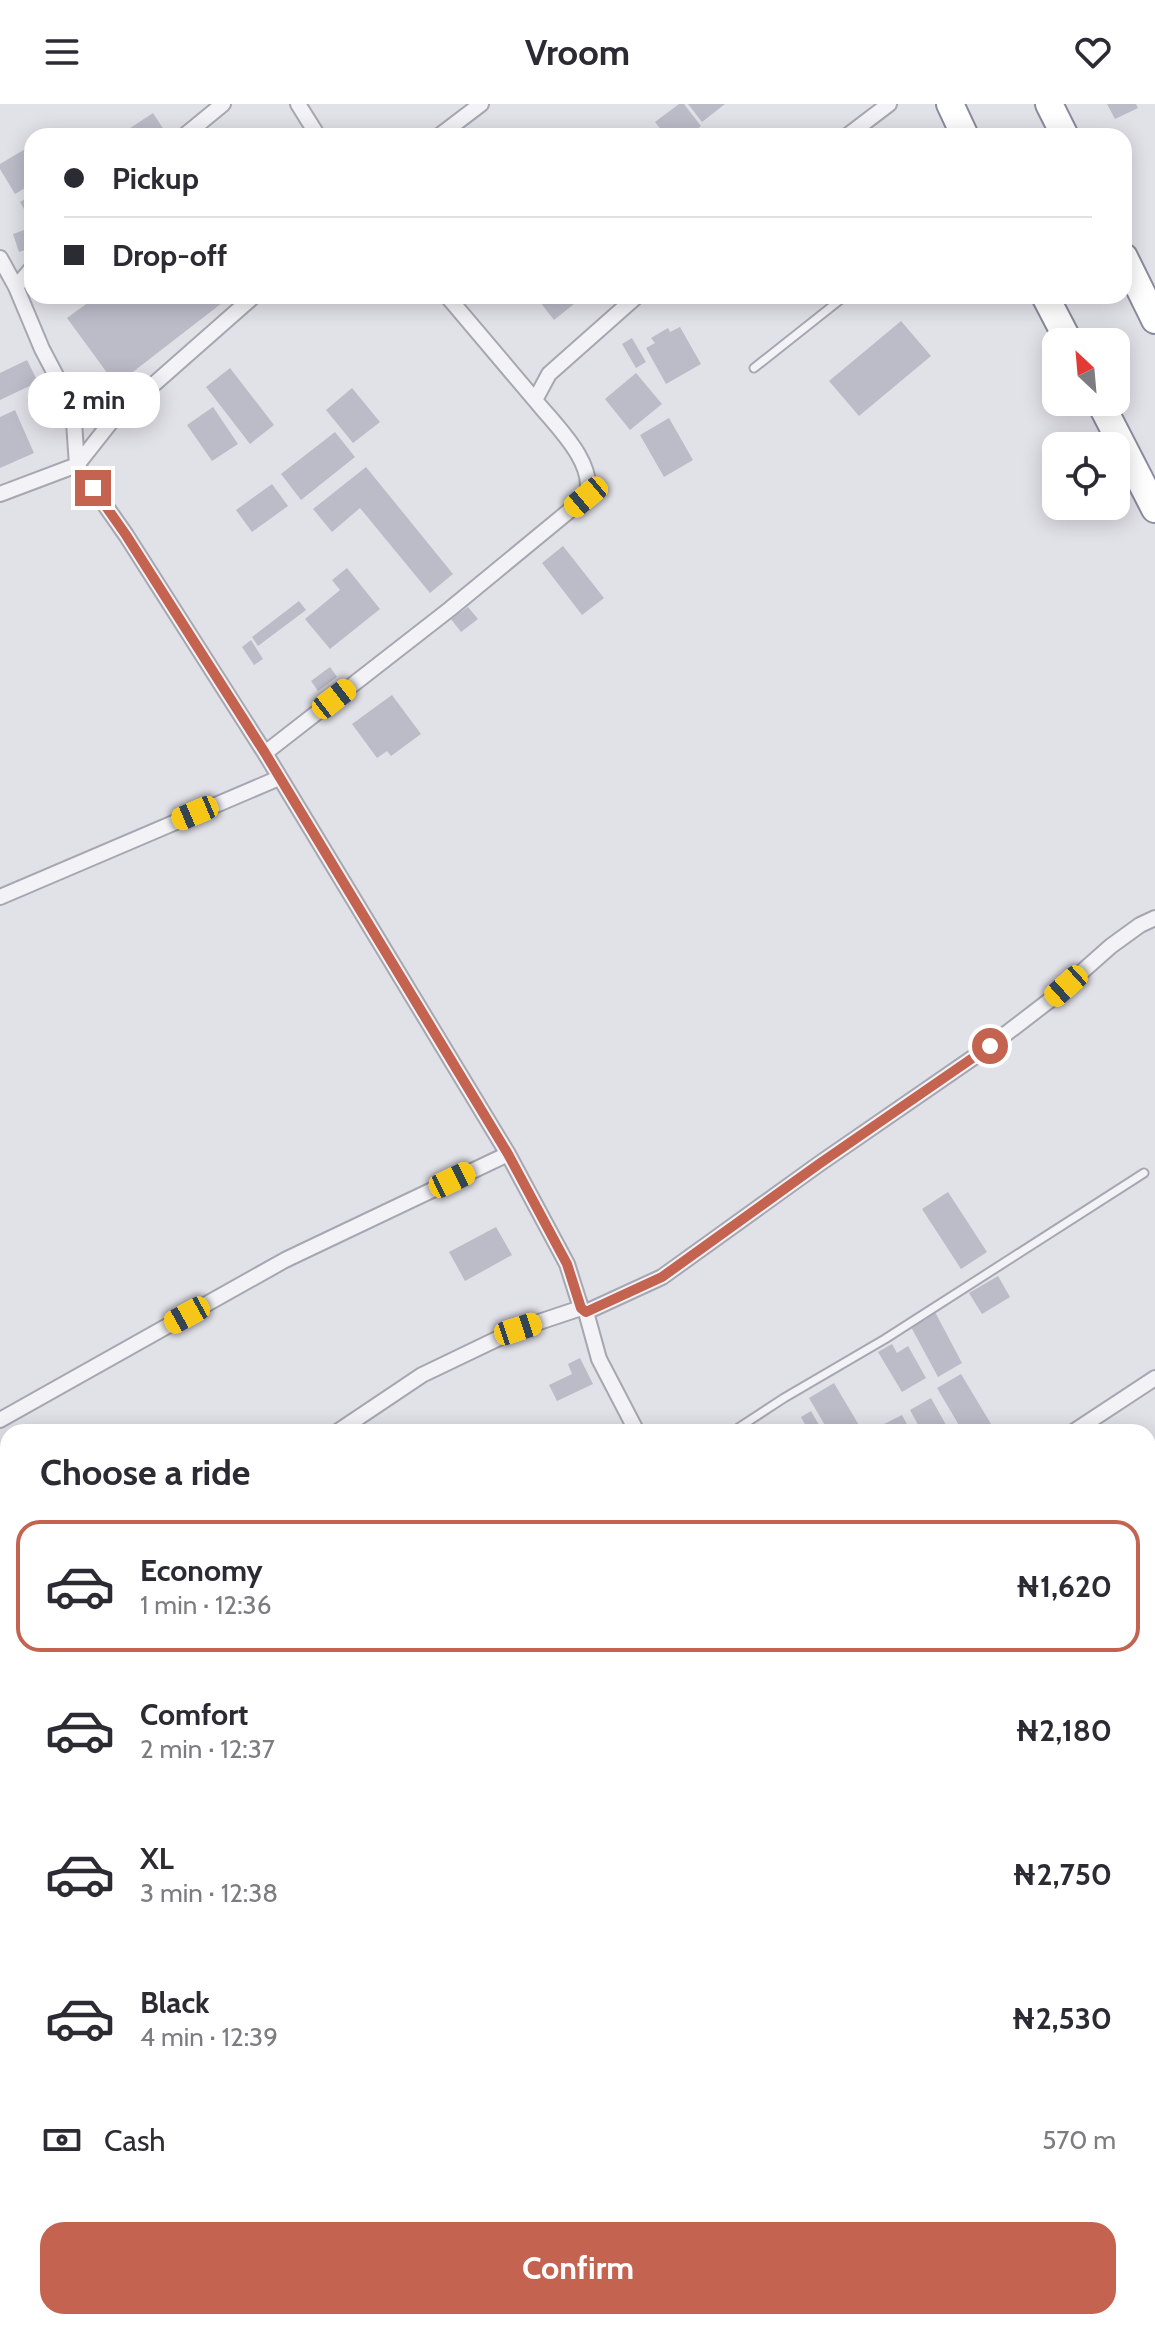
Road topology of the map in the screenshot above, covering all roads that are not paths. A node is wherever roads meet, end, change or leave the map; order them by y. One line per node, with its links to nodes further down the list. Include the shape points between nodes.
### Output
1 (223, 104): 7 (street)
2 (298, 104): 8 (street)
3 (481, 104): 9 (street)
4 (889, 104): 10 (street)
5 (950, 104): 11 (highway)
6 (1049, 104): 12 (highway)
7 (194, 128)
8 (313, 128)
9 (450, 128)
10 (858, 128)
11 (961, 128)
12 (1061, 128)
13 (0, 258): 16 (street)
14 (1132, 273): 22 (highway)
15 (24, 278): 16 (street)
16 (16, 287): 26 (street)
17 (245, 304): 28 (street)
18 (454, 304): 25 (street)
19 (628, 304): 25 (street, via 549,374)
20 (835, 304): 24 (lane)
21 (1049, 304): 23 (highway)
22 (1155, 320)
23 (1062, 328)
24 (754, 368)
25 (535, 400): 32 (street, via 578,454 587,473 586,497)
26 (73, 408): 28 (street); 29 (street)
27 (1107, 416): 31 (highway)
28 (111, 422): 29 (street)
29 (77, 465): 30 (street); 32 (street)
30 (0, 494)
31 (1155, 509)
32 (265, 753): 33 (street)
33 (279, 778): 34 (street); 36 (street)
34 (0, 897)
35 (1155, 918): 38 (street, via 1111,946 990,1046 662,1277)
36 (508, 1154): 38 (street, via 567,1264); 40 (street, via 285,1260)
37 (1144, 1173): 43 (lane)
38 (584, 1310): 41 (street, via 518,1329 422,1375); 42 (street, via 599,1359)
39 (1155, 1378): 44 (street)
40 (0, 1420)
41 (349, 1424)
42 (633, 1424)
43 (744, 1424)
44 (1085, 1424)

